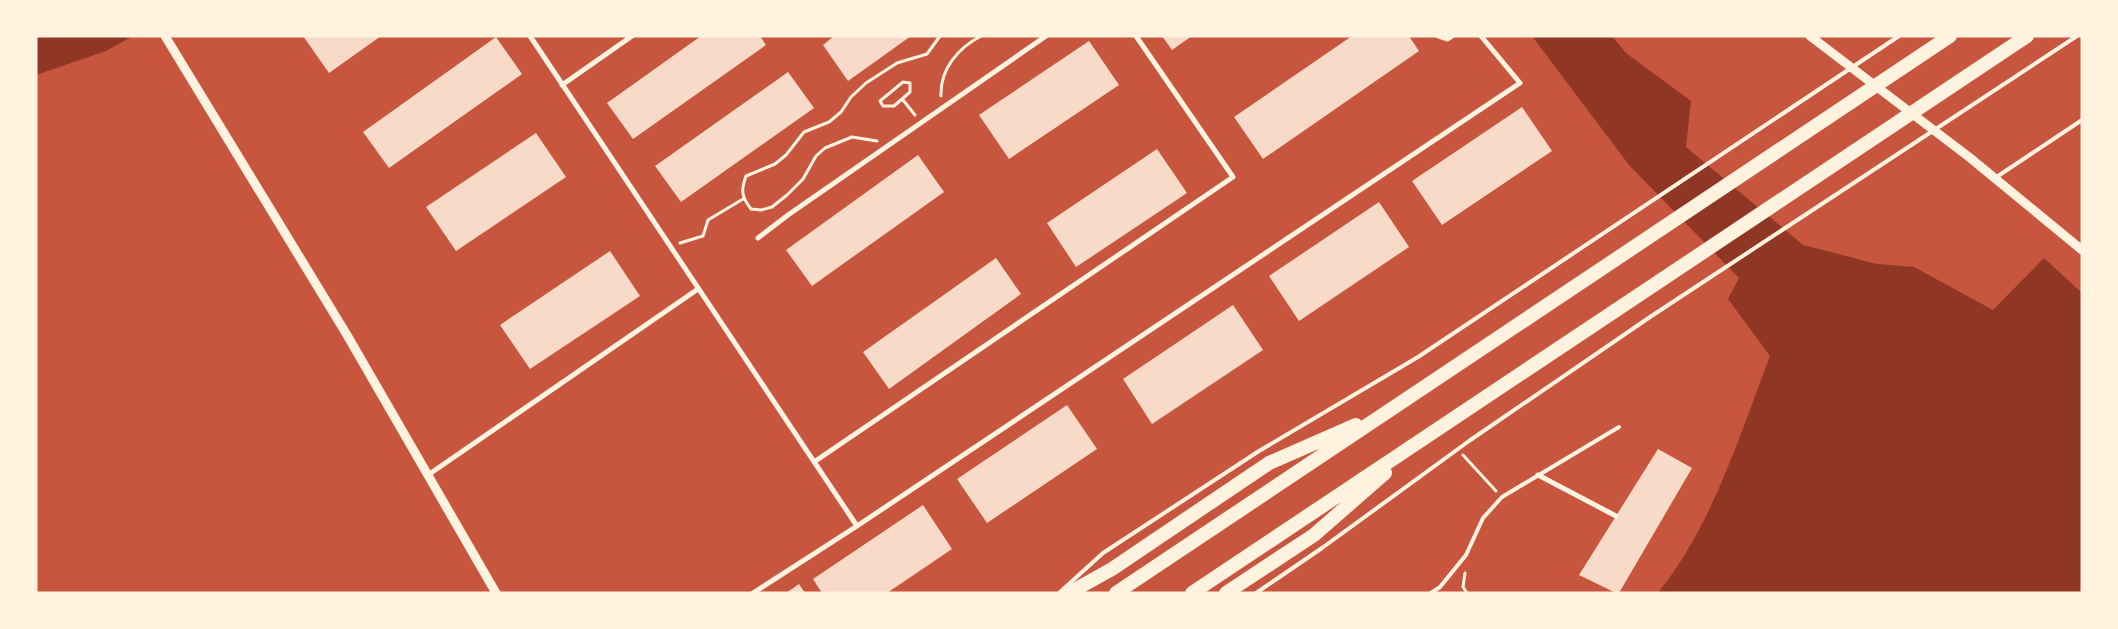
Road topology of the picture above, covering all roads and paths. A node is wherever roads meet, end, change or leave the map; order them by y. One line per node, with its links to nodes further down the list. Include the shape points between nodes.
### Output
1 (166, 36): 34 (street, via 342,326)
2 (530, 36): 16 (street)
3 (632, 36): 16 (street)
4 (940, 36): 23 (path, via 927,54 898,63 866,83 841,112 829,122 804,132 775,164 746,176 741,189)
5 (981, 36): 18 (path, via 945,69 941,96)
6 (1046, 36): 18 (street)
7 (1136, 36): 32 (street, via 1233,177)
8 (1438, 36): 9 (street, via 1447,39)
9 (1452, 36)
10 (1481, 36): 37 (street, via 1520,83)
11 (1810, 36): 22 (street)
12 (1899, 36): 40 (lane, via 1418,357 1259,451 1103,553)
13 (1950, 36): 28 (highway)
14 (2027, 36): 30 (highway)
15 (2078, 36): 31 (lane, via 1650,317)
16 (562, 85): 25 (street)
17 (903, 100): 17 (path, via 888,108 880,101 903,82 910,82 910,92); 20 (path)
18 (947, 105): 20 (street)
19 (2082, 120): 22 (lane)
20 (921, 123): 21 (street)
21 (888, 145): 23 (path, via 852,137 820,152 803,179 772,207 762,210 751,208); 24 (street)
22 (1995, 178): 26 (street)
23 (743, 199): 25 (path, via 708,220 704,236)
24 (758, 238)
25 (670, 246): 27 (street)
26 (2082, 250)
27 (698, 288): 32 (street); 34 (street)
28 (1389, 410): 41 (highway, via 1269,463 1112,569); 42 (highway)
29 (1619, 426): 33 (lane)
30 (1428, 435): 43 (highway); 44 (highway, via 1314,535)
31 (1458, 449): 35 (path); 45 (lane)
32 (814, 462): 37 (street)
33 (1538, 474): 35 (lane); 36 (street)
34 (428, 475): 38 (street)
35 (1502, 497): 46 (lane, via 1482,518 1466,555 1440,588)
36 (1616, 516)
37 (858, 526): 39 (street)
38 (496, 593)
39 (753, 593)
40 (1059, 593)
41 (1069, 593)
42 (1116, 593)
43 (1192, 593)
44 (1226, 593)
45 (1256, 593)
46 (1431, 593)

